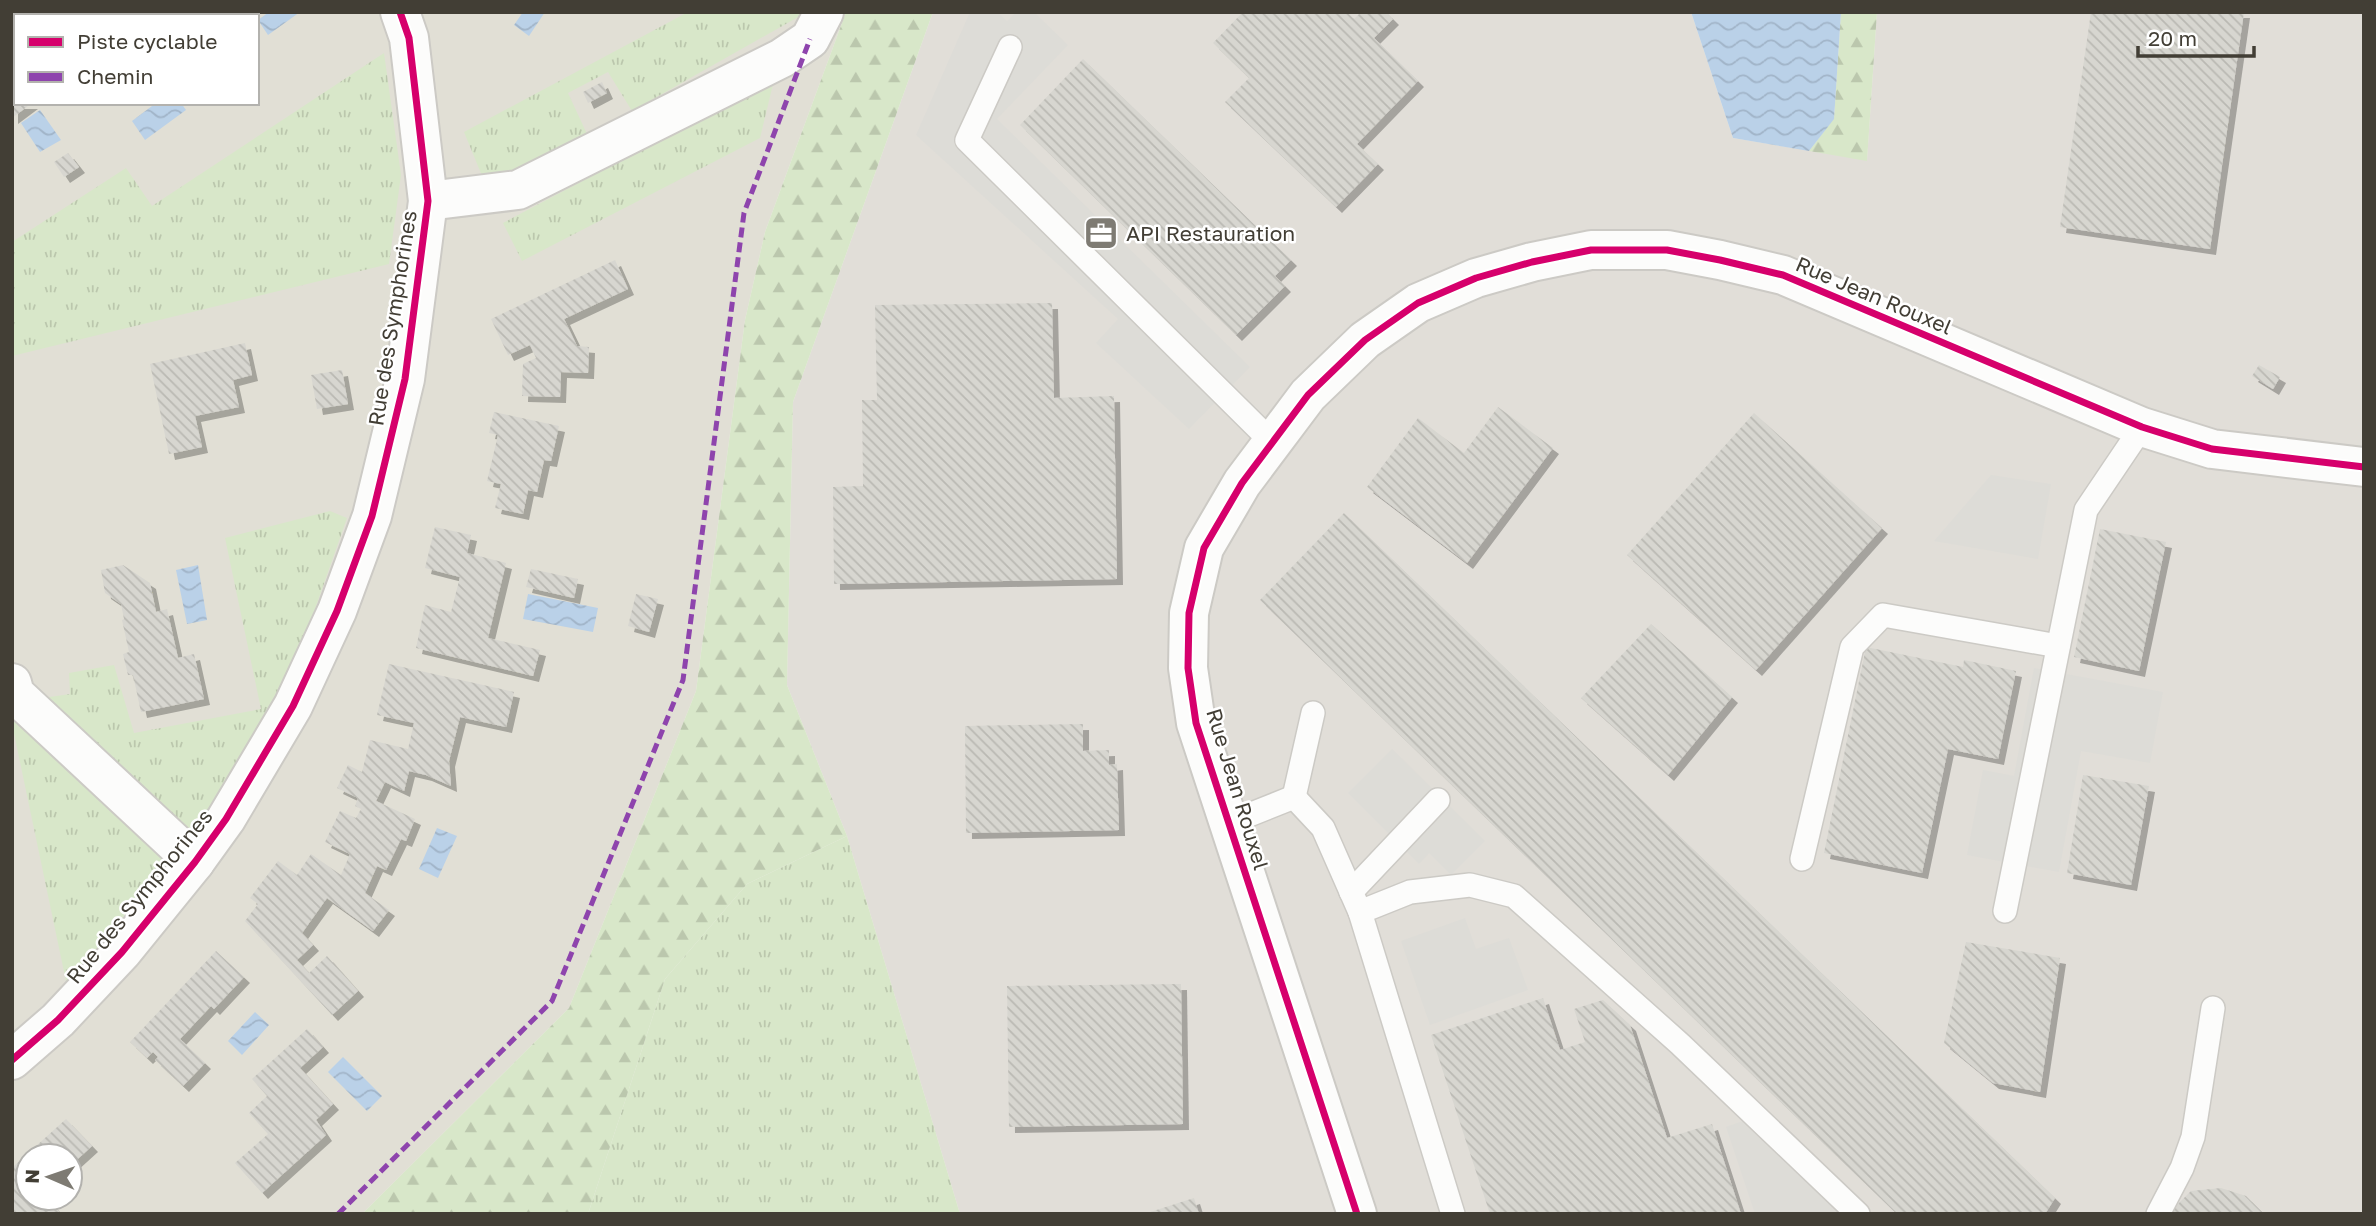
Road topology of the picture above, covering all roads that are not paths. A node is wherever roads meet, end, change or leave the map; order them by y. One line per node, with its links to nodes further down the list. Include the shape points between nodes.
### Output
1 (400, 12): 4 (street, Rue des Symphorines, via 409,38)
2 (824, 12): 4 (street, Rue des Symphorines, via 810,39 782,58 518,190)
3 (1010, 47): 6 (lane, via 967,141)
4 (428, 201): 15 (street, Rue des Symphorines, via 405,379 372,516 337,611 293,706)
5 (2142, 427): 6 (street, Rue Jean Rouxel, via 1783,275 1667,250 1591,250 1476,278 1418,303 1365,340 1308,395); 7 (street, Rue Jean Rouxel, via 2212,449); 8 (lane, via 2086,510)
6 (1272, 442): 13 (street, Rue Jean Rouxel, via 1241,483 1204,548 1189,613 1188,668 1196,723)
7 (2364, 467)
8 (2058, 646): 14 (lane, via 1883,615 1852,648); 17 (lane)
9 (12, 683): 15 (street, via 15,694)
10 (1313, 713): 11 (lane)
11 (1294, 797): 13 (lane); 16 (lane, via 1323,828)
12 (1438, 800): 16 (lane)
13 (1229, 823): 20 (street, Rue Jean Rouxel)
14 (1802, 859)
15 (195, 862): 19 (street, Rue des Symphorines, via 122,952 58,1020)
16 (1355, 902): 21 (lane); 22 (lane, via 1470,884 1514,896 1680,1044)
17 (2005, 911)
18 (2213, 1008): 23 (lane, via 2193,1137)
19 (12, 1060)
20 (1357, 1214)
21 (1453, 1214)
22 (1858, 1214)
23 (2158, 1214)

